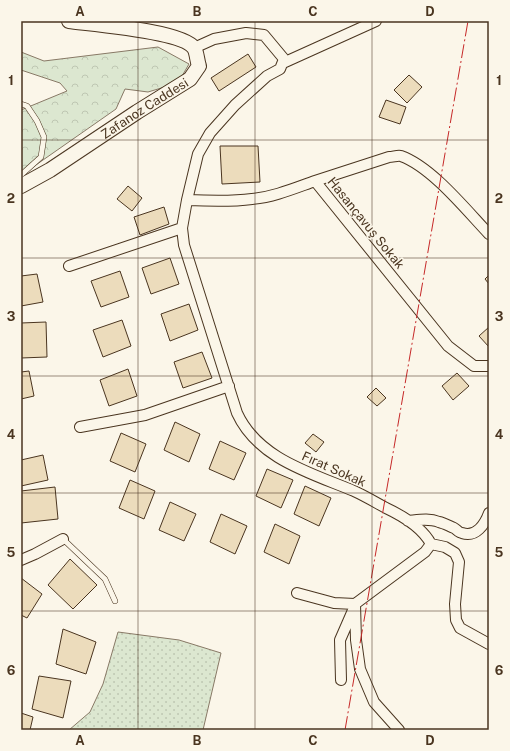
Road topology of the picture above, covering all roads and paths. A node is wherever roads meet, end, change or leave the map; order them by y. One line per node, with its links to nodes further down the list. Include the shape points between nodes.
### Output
1 (69, 21): 3 (street)
2 (376, 21): 5 (street, Fırat Sokak)
3 (110, 24): 4 (street, via 184,40)
4 (194, 48): 5 (street, via 214,39 246,33 264,35 284,59); 9 (street, Zafanoz Caddesi, via 199,66 190,79)
5 (283, 63): 10 (street, Fırat Sokak, via 280,69 267,76 235,105 210,133 198,154)
6 (21, 104): 7 (lane, via 28,106 44,137 41,157)
7 (21, 174)
8 (315, 181): 10 (street, Hasançavuş Sokak, via 254,199 225,202); 12 (street, via 389,157 400,156 437,180); 14 (street, Hasançavuş Sokak, via 448,346 474,366)
9 (21, 186)
10 (187, 200): 11 (street, Fırat Sokak)
11 (182, 228): 13 (street); 15 (street, Fırat Sokak, via 184,245)
12 (489, 234)
13 (69, 266)
14 (489, 366)
15 (229, 386): 16 (street, via 145,415); 18 (street, Fırat Sokak, via 243,426 262,447 306,473 354,491)
16 (80, 427)
17 (489, 513): 18 (street, via 486,521 473,533 462,534 439,521)
18 (408, 521): 20 (street, Fırat Sokak, via 426,534)
19 (63, 538): 21 (street); 23 (lane, via 105,579)
20 (431, 544): 24 (street, via 426,552); 25 (street, via 446,546 455,553 459,562 455,604 456,620 460,628)
21 (21, 560)
22 (297, 594): 24 (street, via 334,603)
23 (115, 601)
24 (355, 604): 26 (street, via 340,640); 27 (street, via 360,669 374,702)
25 (489, 644)
26 (341, 680)
27 (399, 730)

